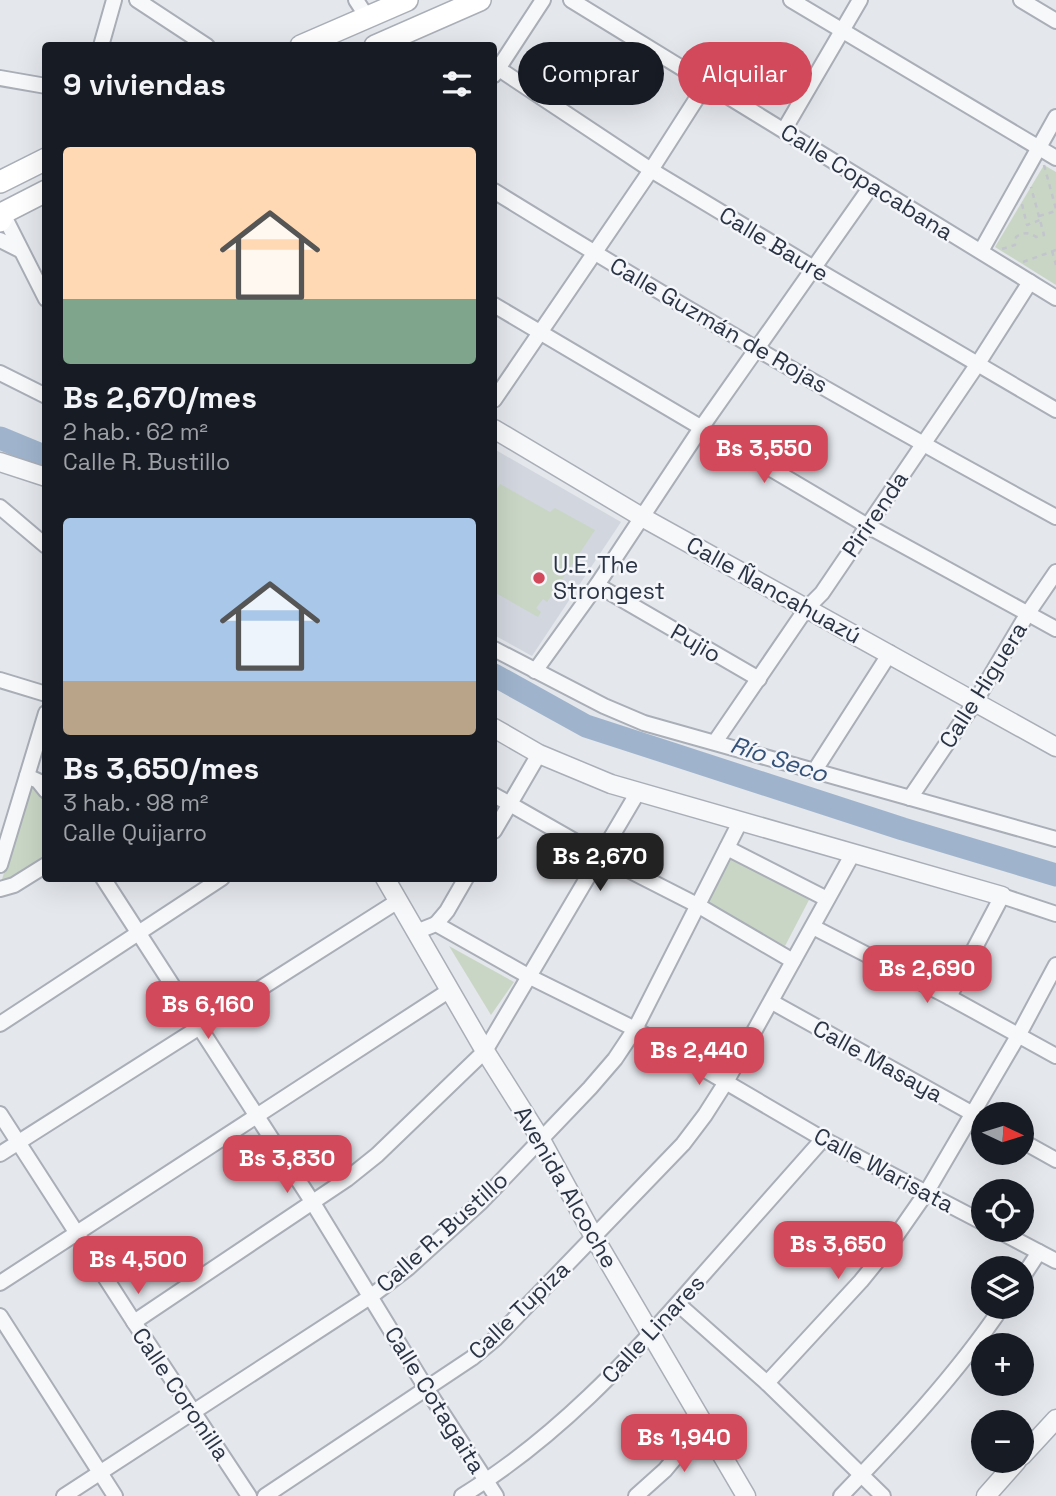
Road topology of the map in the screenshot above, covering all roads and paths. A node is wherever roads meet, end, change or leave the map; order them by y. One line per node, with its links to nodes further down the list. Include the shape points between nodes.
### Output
1 (114, 0): 13 (street)
2 (137, 0): 14 (street)
3 (407, 0): 10 (main road)
4 (480, 0): 16 (main road)
5 (543, 0): 18 (street)
6 (571, 0): 17 (street, Calle Copacabana)
7 (791, 0): 12 (street)
8 (860, 0): 12 (street)
9 (1021, 0): 11 (street)
10 (362, 8): 15 (main road)
11 (1056, 21)
12 (842, 30): 25 (street); 26 (street)
13 (102, 42)
14 (201, 42)
15 (307, 42)
16 (383, 42)
17 (678, 67)
18 (497, 70)
19 (497, 73): 29 (street, Calle Baure)
20 (0, 78): 21 (street)
21 (42, 85)
22 (693, 105): 29 (street)
23 (741, 105): 25 (street, Calle Copacabana)
24 (1056, 117): 26 (street)
25 (784, 130): 31 (street, Calle Copacabana)
26 (1039, 147): 28 (street); 42 (street)
27 (42, 161): 30 (main road)
28 (1050, 162): 37 (path)
29 (651, 170): 44 (street); 47 (street, Calle Baure)
30 (0, 182)
31 (872, 185): 42 (street, Calle Copacabana); 47 (street)
32 (1031, 187): 38 (path)
33 (42, 193): 36 (main road)
34 (497, 193): 44 (street, Calle Guzmán de Rojas)
35 (1022, 203): 38 (path, via 1027,225)
36 (2, 210): 40 (street)
37 (1056, 210): 38 (path)
38 (1039, 218): 41 (path, via 1044,235 1021,234 1014,245)
39 (0, 240): 40 (street)
40 (20, 250): 49 (street)
41 (999, 250)
42 (981, 251): 48 (street, Calle Copacabana)
43 (1054, 251): 45 (path); 46 (path)
44 (595, 253): 52 (street); 53 (street, Calle Guzmán de Rojas)
45 (1020, 263)
46 (1056, 265)
47 (812, 267): 53 (street); 54 (street, Calle Baure)
48 (1030, 282): 50 (street, Calle Copacabana); 54 (street, Pirirenda)
49 (42, 291)
50 (1056, 298)
51 (497, 306): 52 (street)
52 (540, 332): 57 (street); 59 (street)
53 (757, 348): 59 (street); 61 (street, Calle Guzmán de Rojas)
54 (977, 365): 58 (street, Calle Baure); 61 (street, Pirirenda)
55 (0, 373): 56 (street)
56 (42, 394)
57 (497, 396)
58 (1056, 410)
59 (701, 428): 65 (street); 67 (street)
60 (497, 431): 65 (street, Calle Ñancahuazú)
61 (923, 445): 66 (street, Calle Guzmán de Rojas); 67 (street, Pirirenda)
62 (0, 462): 63 (street)
63 (42, 476)
64 (0, 507): 68 (street)
65 (640, 516): 70 (street); 71 (street, Calle Ñancahuazú)
66 (1056, 517)
67 (866, 525): 71 (street, Pirirenda, via 822,593); 72 (street)
68 (42, 543)
69 (1056, 572): 72 (street, Calle Higuera)
70 (597, 585): 76 (street); 77 (street, Pujio)
71 (806, 609): 75 (street, Calle Ñancahuazú); 77 (street, Pirirenda)
72 (1028, 613): 73 (street); 80 (street, Calle Higuera)
73 (1056, 629)
74 (497, 651): 76 (street)
75 (890, 653): 80 (street, Calle Ñancahuazú); 86 (street)
76 (535, 671): 83 (street, via 644,723)
77 (759, 679): 83 (street, Pirirenda)
78 (0, 680): 79 (street)
79 (42, 693)
80 (975, 702): 84 (street, Calle Ñancahuazú); 91 (street, Calle Higuera)
81 (497, 730): 85 (street)
82 (42, 736): 87 (street)
83 (715, 742): 86 (street)
84 (1056, 747)
85 (539, 754): 89 (street); 92 (street)
86 (815, 771): 91 (street)
87 (27, 776): 88 (street); 99 (street)
88 (42, 786)
89 (638, 792): 93 (street); 98 (street)
90 (497, 797): 92 (street)
91 (911, 798): 95 (street)
92 (510, 804): 94 (street); 98 (street)
93 (740, 822): 96 (street, Calle R. Bustillo); 97 (street)
94 (497, 826)
95 (1056, 839)
96 (727, 848): 107 (street); 109 (street, Calle R. Bustillo)
97 (852, 855): 106 (street); 107 (street, Calle Tupiza)
98 (601, 856): 109 (street); 117 (street)
99 (0, 865)
100 (42, 867): 105 (street)
101 (106, 882): 114 (street, Calle Cotagaita)
102 (216, 882): 114 (street)
103 (387, 882): 108 (street, Avenida Alcoche)
104 (464, 882): 111 (street)
105 (0, 889)
106 (1002, 896): 110 (street); 119 (street)
107 (827, 899): 112 (street, Calle Tupiza)
108 (398, 901): 113 (street, Avenida Alcoche); 122 (street)
109 (699, 905): 115 (street); 123 (street, Calle R. Bustillo)
110 (1056, 914)
111 (436, 924): 113 (street); 117 (street, Calle Warisata)
112 (813, 927): 115 (street, Calle Tupiza); 119 (street)
113 (416, 932): 118 (street, Avenida Alcoche)
114 (139, 933): 121 (street); 122 (street, Calle Cotagaita)
115 (793, 961): 120 (street, Calle Tupiza)
116 (1056, 965): 124 (street)
117 (530, 977): 123 (street, Calle Warisata); 125 (street)
118 (450, 990): 125 (street, Avenida Alcoche); 131 (street)
119 (949, 997): 124 (street)
120 (772, 1002): 127 (street, Calle Tupiza); 129 (street, Calle Masaya)
121 (0, 1024)
122 (200, 1026): 131 (street, Calle Cotagaita); 135 (street)
123 (635, 1029): 127 (street, Calle Warisata); 133 (street, Calle R. Bustillo, via 590,1088)
124 (1018, 1036): 126 (street); 128 (street)
125 (485, 1051): 133 (street, Avenida Alcoche); 140 (street, via 377,1155)
126 (1056, 1056)
127 (726, 1082): 134 (street, Calle Warisata); 143 (street, Calle Tupiza, via 683,1144)
128 (985, 1102)
129 (971, 1113)
130 (0, 1114): 135 (street, Calle Coronilla)
131 (257, 1115): 140 (street, Calle Cotagaita); 142 (street)
132 (971, 1127): 139 (street)
133 (540, 1138): 143 (street, Avenida Alcoche); 149 (street, Calle R. Bustillo, via 472,1211)
134 (824, 1139): 139 (street, Calle Warisata); 150 (street, Calle Linares)
135 (18, 1142): 137 (street); 142 (street, Calle Coronilla)
136 (1034, 1148): 138 (street)
137 (0, 1154)
138 (1056, 1160)
139 (926, 1193): 141 (street, Calle Warisata); 155 (street, via 861,1281)
140 (313, 1203): 149 (street, Calle Cotagaita); 153 (street)
141 (971, 1216)
142 (77, 1232): 148 (street); 153 (street, Calle Coronilla)
143 (594, 1237): 154 (street, Avenida Alcoche); 156 (street, Calle Tupiza, via 496,1338)
144 (1020, 1242): 145 (street)
145 (1039, 1252): 146 (street); 147 (street)
146 (1034, 1260)
147 (1056, 1261)
148 (0, 1283)
149 (370, 1297): 156 (street, Calle Cotagaita); 157 (street, Calle R. Bustillo)
150 (678, 1304): 154 (street, Calle Linares); 155 (street)
151 (0, 1316): 161 (street)
152 (993, 1319): 163 (street)
153 (134, 1322): 157 (street, Calle Coronilla)
154 (651, 1334): 159 (street, Avenida Alcoche); 164 (street, Calle Linares, via 549,1434)
155 (767, 1383): 163 (street)
156 (426, 1388): 164 (street, Calle Cotagaita); 168 (street, Calle Tupiza)
157 (194, 1412): 161 (street, Calle R. Bustillo); 167 (street, Calle Coronilla)
158 (1056, 1419): 160 (street)
159 (704, 1423): 171 (street); 172 (street, Avenida Alcoche)
160 (1034, 1443)
161 (100, 1472): 165 (street, Calle R. Bustillo); 166 (street)
162 (1006, 1473): 175 (street)
163 (861, 1475): 173 (street); 174 (street)
164 (486, 1481): 169 (street, Calle Linares); 170 (street, Calle Cotagaita)
165 (64, 1496)
166 (115, 1496)
167 (250, 1496)
168 (265, 1496)
169 (462, 1496)
170 (496, 1496)
171 (636, 1496)
172 (746, 1496)
173 (841, 1496)
174 (883, 1496)
175 (986, 1496)

